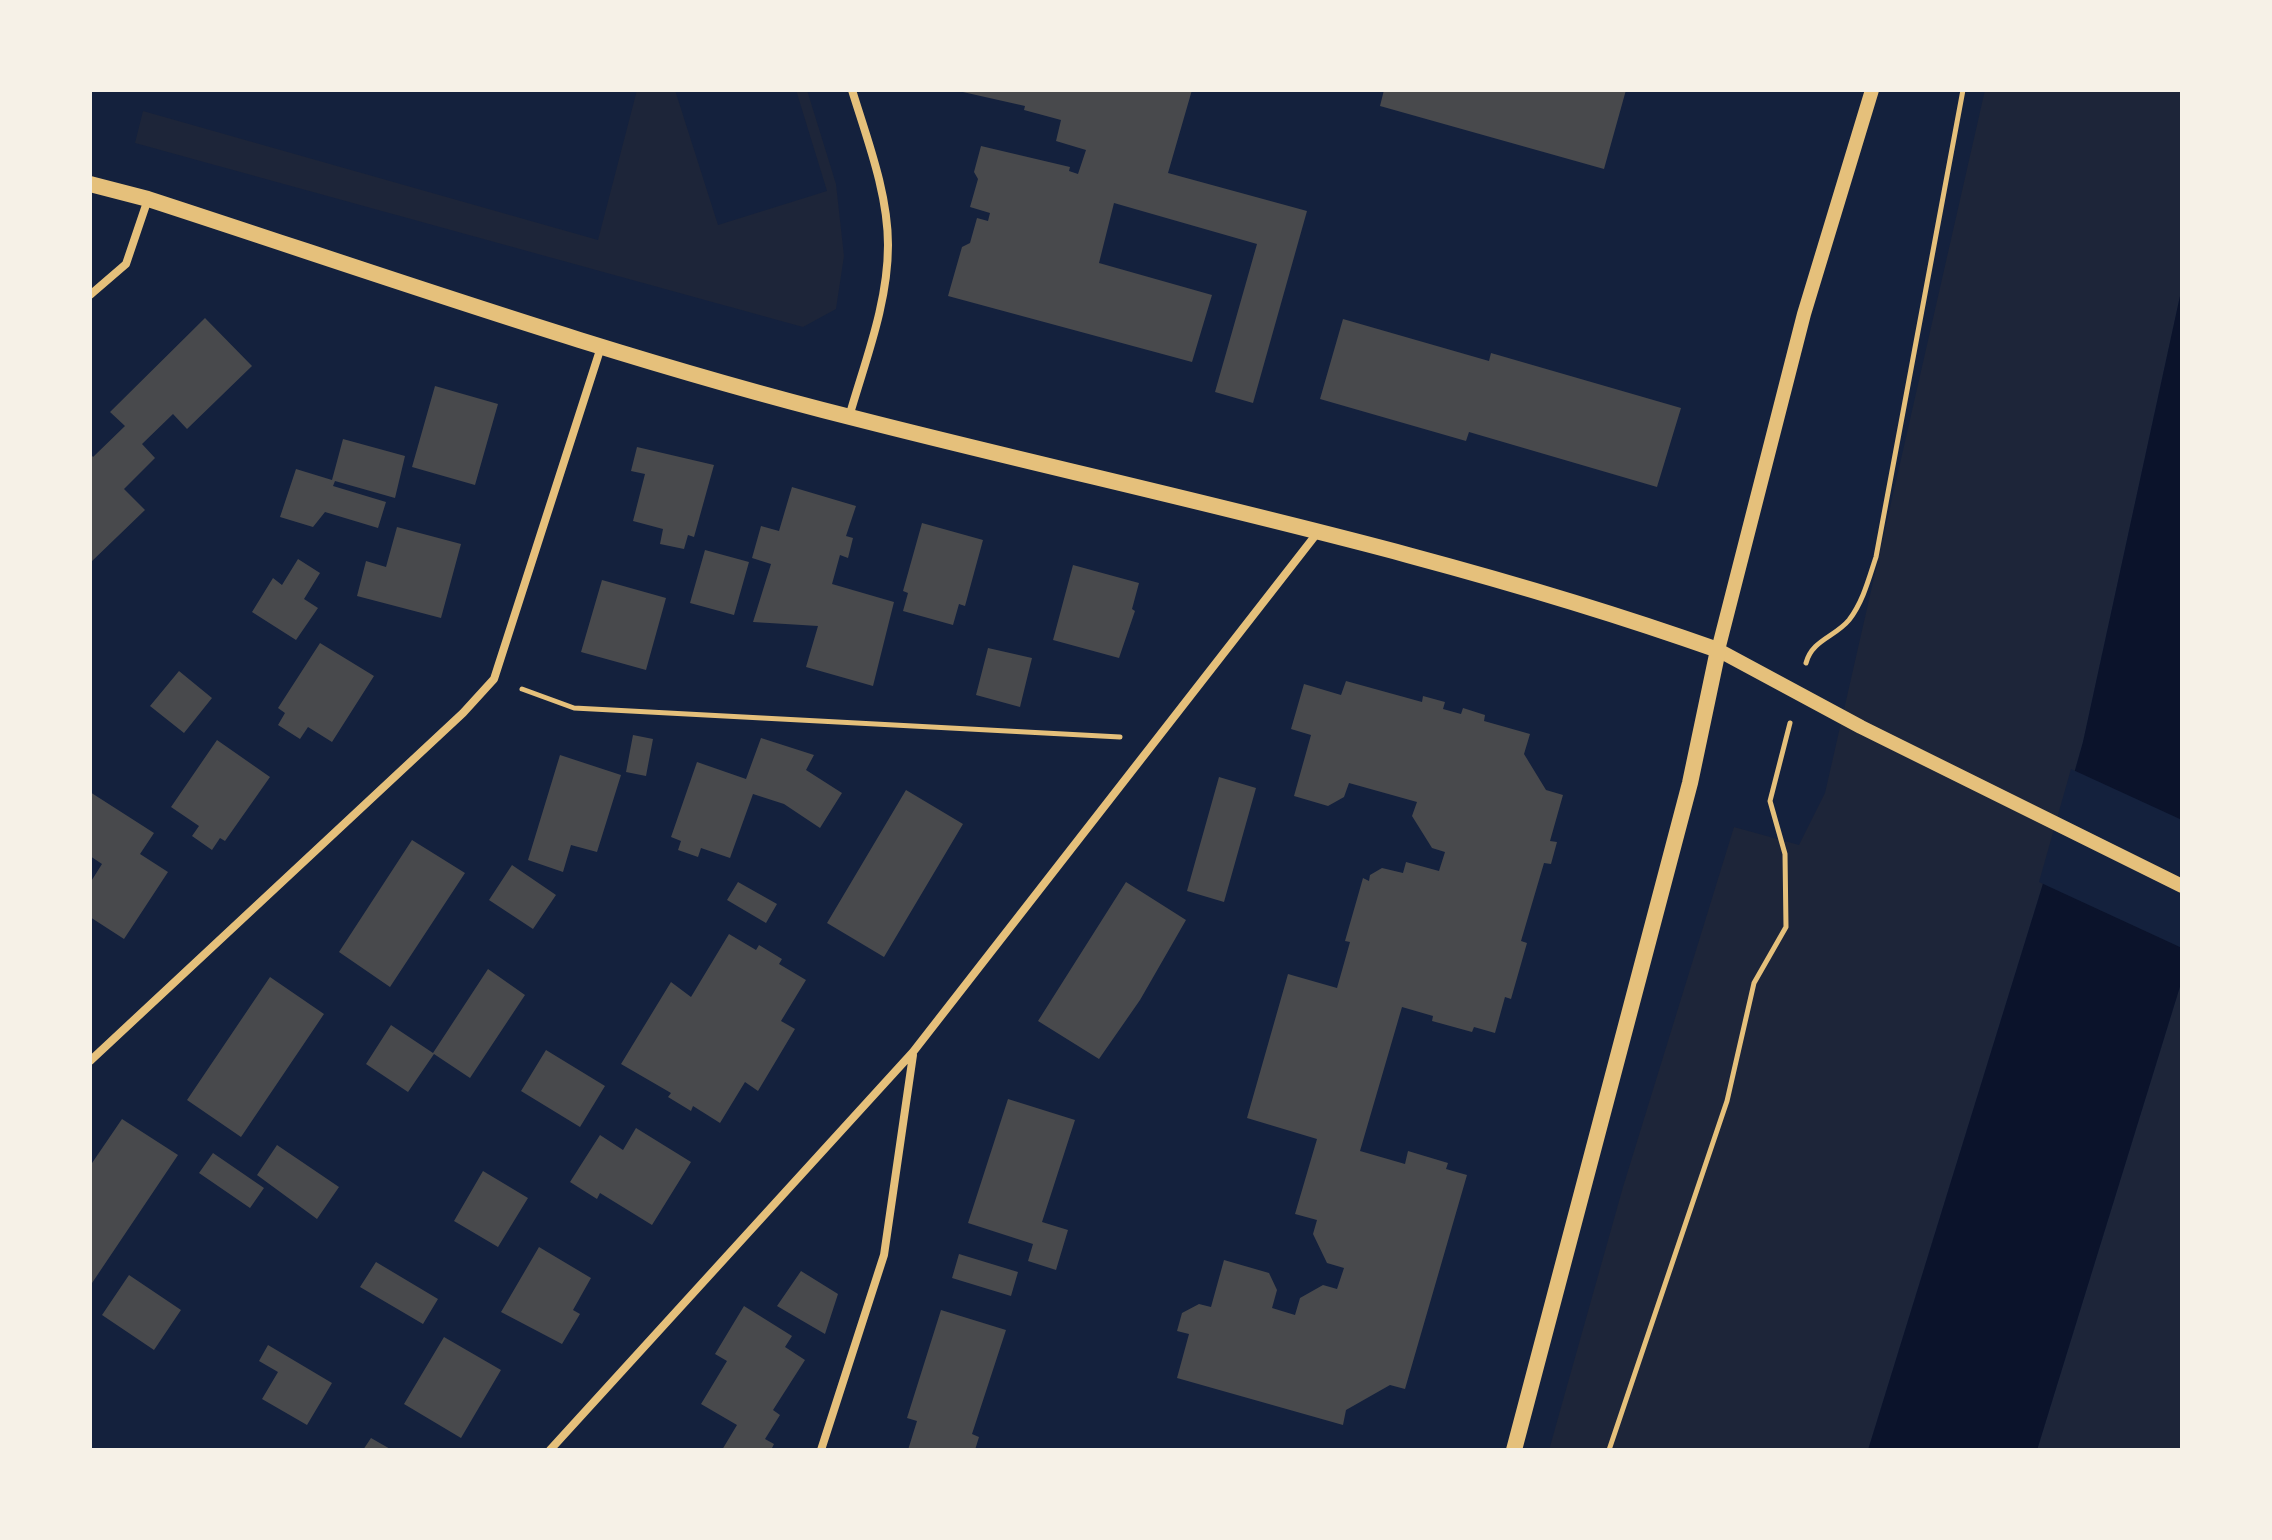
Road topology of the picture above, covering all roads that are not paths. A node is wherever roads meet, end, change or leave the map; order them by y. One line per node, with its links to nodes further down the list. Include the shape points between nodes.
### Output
1 (852, 90): 7 (street, via 876,170 888,243 881,307)
2 (1872, 90): 9 (street, via 1804,314)
3 (90, 184): 4 (main road)
4 (148, 199): 5 (street, via 126,264); 6 (main road)
5 (90, 295)
6 (601, 347): 7 (main road); 12 (street, via 494,679)
7 (849, 417): 8 (main road)
8 (1318, 532): 9 (main road, via 1626,617); 11 (street)
9 (1718, 650): 10 (street); 15 (main road, via 1690,783)
10 (2182, 886)
11 (913, 1052): 13 (street); 14 (street, via 884,1255)
12 (90, 1061)
13 (550, 1450)
14 (821, 1450)
15 (1514, 1450)

